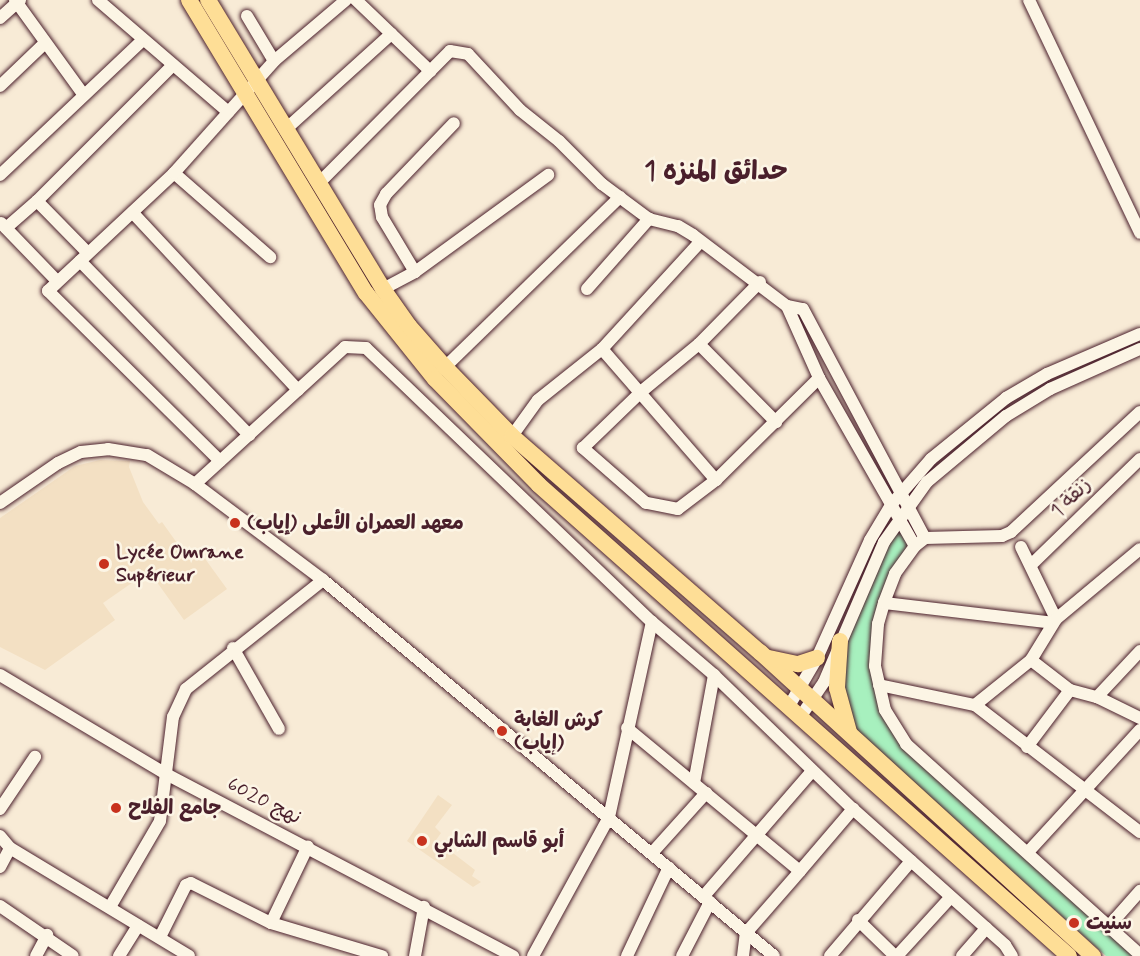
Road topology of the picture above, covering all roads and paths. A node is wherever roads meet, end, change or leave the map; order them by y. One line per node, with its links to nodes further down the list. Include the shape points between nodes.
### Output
1 (98, 0): 11 (street)
2 (189, 0): 19 (highway)
3 (208, 0): 16 (highway)
4 (346, 0): 13 (street)
5 (356, 0): 10 (street)
6 (1029, 0): 32 (street)
7 (17, 1): 9 (street); 12 (street)
8 (247, 16): 13 (street)
9 (0, 18)
10 (391, 34): 15 (street); 22 (street)
11 (143, 40): 14 (street); 18 (street)
12 (45, 42): 17 (street); 18 (street)
13 (274, 62): 16 (street)
14 (173, 65): 20 (street); 28 (street)
15 (430, 71): 26 (street); 27 (street, via 454,50 468,54 520,110)
16 (256, 81): 19 (street); 22 (highway)
17 (0, 86)
18 (83, 94): 23 (street)
19 (244, 94): 20 (street); 84 (highway, via 366,293 435,379 539,485)
20 (228, 112): 24 (street)
21 (454, 123): 36 (street, via 380,205 381,217)
22 (286, 129): 26 (highway)
23 (2, 168)
24 (174, 173): 29 (street); 35 (street)
25 (548, 175): 36 (street)
26 (319, 183): 39 (highway)
27 (620, 197): 30 (street); 46 (street)
28 (37, 201): 31 (street); 34 (street)
29 (133, 213): 34 (street); 48 (street)
30 (649, 219): 33 (street, via 678,226); 40 (street)
31 (3, 225): 37 (street)
32 (1140, 233)
33 (700, 242): 38 (street); 44 (street)
34 (84, 256): 37 (street); 52 (street)
35 (270, 257)
36 (415, 272): 39 (street)
37 (56, 280): 55 (street, via 48,293)
38 (760, 282): 41 (street); 43 (street)
39 (383, 289): 46 (highway)
40 (587, 289)
41 (787, 306): 47 (street); 58 (street, via 803,309)
42 (1136, 335): 45 (street); 58 (street, via 1047,374 1006,398 949,443)
43 (699, 344): 49 (street); 51 (street)
44 (602, 349): 49 (street); 53 (street, via 549,389)
45 (1140, 351): 61 (street, via 1077,375 1006,416 965,447)
46 (445, 367): 53 (highway)
47 (819, 378): 51 (street); 60 (street)
48 (298, 390): 52 (street); 70 (street, via 345,347 366,348)
49 (642, 391): 56 (street); 56 (street, via 583,448 585,453 646,503 668,508 687,506)
50 (1140, 412): 63 (street, via 1011,532)
51 (776, 422): 56 (street)
52 (249, 435): 55 (street)
53 (512, 436): 74 (highway)
54 (1140, 459): 66 (street, زنقة 1)
55 (220, 461): 57 (street)
56 (716, 480)
57 (195, 484): 59 (street, via 147,455 108,449 81,452 58,463); 67 (street)
58 (900, 495): 60 (street); 61 (street)
59 (0, 504)
60 (891, 506): 62 (street); 75 (street, via 856,570)
61 (906, 507): 62 (street); 63 (street)
62 (898, 519): 63 (street); 71 (street, via 869,572)
63 (920, 542): 68 (street, via 895,574)
64 (1021, 547): 66 (street)
65 (1140, 549): 69 (street)
66 (1031, 565): 69 (street)
67 (323, 580): 72 (street); 99 (street)
68 (884, 603): 69 (street); 79 (street, via 876,645)
69 (1054, 621): 76 (street)
70 (652, 622): 78 (street); 86 (street)
71 (840, 641): 81 (street); 89 (highway, via 837,688)
72 (233, 648): 87 (street); 93 (street, via 186,689 173,717)
73 (1140, 651): 82 (street)
74 (760, 652): 75 (highway, via 788,664); 81 (highway)
75 (817, 658): 81 (street)
76 (1031, 660): 80 (street); 83 (street)
77 (0, 675): 93 (street, نهج 6020)
78 (714, 675): 92 (street); 94 (street)
79 (879, 685): 83 (street); 105 (street, via 895,730 906,744)
80 (1070, 690): 82 (street); 90 (street)
81 (807, 695): 84 (street); 89 (highway)
82 (1097, 697): 85 (street)
83 (975, 705): 90 (street)
84 (795, 711): 143 (highway)
85 (1140, 718)
86 (627, 728): 94 (street); 99 (street)
87 (279, 729)
88 (1140, 730): 95 (street)
89 (850, 732): 144 (highway)
90 (1028, 747): 95 (street)
91 (35, 757): 97 (street)
92 (812, 771): 98 (street); 102 (street)
93 (168, 775): 103 (street, نهج 6020); 115 (street, via 157,830)
94 (694, 783): 96 (street)
95 (1084, 791): 100 (street); 105 (street)
96 (706, 793): 102 (street); 106 (street)
97 (0, 808)
98 (853, 809): 107 (street); 110 (street)
99 (609, 817): 106 (street); 134 (street)
100 (1139, 829)
101 (0, 836): 104 (street)
102 (757, 837): 110 (street); 113 (street)
103 (308, 846): 116 (street, نهج 6020); 118 (street)
104 (10, 848): 108 (street); 115 (street)
105 (1029, 851): 120 (street)
106 (652, 854): 109 (street)
107 (911, 861): 112 (street); 117 (street)
108 (0, 867)
109 (669, 867): 113 (street); 135 (street)
110 (800, 871): 122 (street)
111 (1140, 891): 120 (street)
112 (950, 898): 121 (street); 140 (street)
113 (706, 899): 122 (street); 136 (street)
114 (0, 906): 123 (street)
115 (110, 907): 119 (street)
116 (424, 907): 132 (street); 133 (street, نهج 6020)
117 (858, 920): 139 (street); 140 (street)
118 (271, 923): 124 (street, via 189,883); 125 (street)
119 (138, 925): 124 (street); 129 (street)
120 (1108, 926): 126 (street)
121 (986, 928): 141 (street); 142 (street)
122 (746, 933): 137 (street); 138 (street)
123 (46, 935): 127 (street); 128 (street)
124 (160, 937): 130 (street)
125 (358, 952): 131 (street)
126 (1140, 955)
127 (36, 956)
128 (73, 956)
129 (119, 956)
130 (189, 956)
131 (382, 956)
132 (415, 956)
133 (513, 956)
134 (533, 956)
135 (627, 956)
136 (682, 956)
137 (743, 956)
138 (774, 956)
139 (830, 956)
140 (896, 956)
141 (962, 956)
142 (1012, 956)
143 (1069, 956)
144 (1093, 956)

